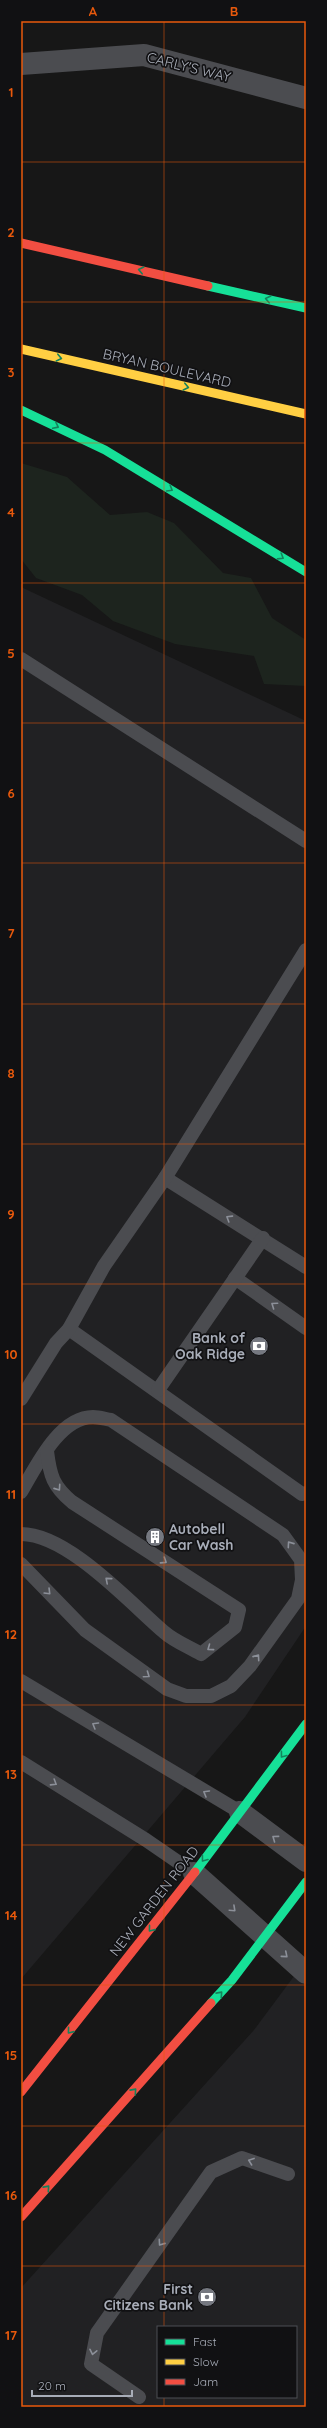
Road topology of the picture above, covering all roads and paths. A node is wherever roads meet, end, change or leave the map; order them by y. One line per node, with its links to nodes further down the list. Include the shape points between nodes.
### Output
1 (21, 64): 2 (street, CARLY'S WAY, via 144,54)
2 (306, 98)
3 (21, 243): 4 (main road, one-way to 3)
4 (306, 308)
5 (21, 349): 7 (main road, BRYAN BOULEVARD, one-way to 7)
6 (21, 410): 8 (main road, one-way to 8, via 105,450)
7 (306, 414)
8 (306, 572)
9 (22, 662): 10 (lane)
10 (306, 841)
11 (306, 950): 12 (lane)
12 (165, 1178): 13 (lane, one-way to 12); 17 (lane, via 104,1266)
13 (263, 1238): 14 (lane); 15 (lane)
14 (306, 1267)
15 (235, 1278): 16 (lane, one-way to 15); 18 (lane)
16 (306, 1328)
17 (69, 1329): 18 (lane); 19 (lane, via 56,1343)
18 (158, 1390): 22 (lane, via 302,1494)
19 (21, 1399)
20 (47, 1452): 21 (lane); 23 (lane, one-way to 23, via 49,1474 59,1491 72,1502 239,1610 235,1627 201,1654 165,1633 97,1571 35,1534); 24 (lane, one-way to 20, via 85,1630 167,1689 186,1696 211,1696 231,1686 250,1666 298,1599 302,1580 301,1560 283,1535 111,1420 92,1417 75,1422 62,1429)
21 (21, 1492)
22 (306, 1493)
23 (21, 1534)
24 (21, 1564)
25 (21, 1681): 28 (lane, one-way to 25)
26 (306, 1724): 28 (main road, NEW GARDEN ROAD, one-way to 28)
27 (21, 1762): 30 (lane, one-way to 30)
28 (240, 1812): 29 (street, one-way to 28); 30 (main road, NEW GARDEN ROAD, one-way to 30)
29 (306, 1861)
30 (194, 1872): 32 (street, one-way to 32); 34 (main road, NEW GARDEN ROAD, one-way to 34, via 163,1915)
31 (306, 1882): 32 (main road)
32 (264, 1938): 33 (street, one-way to 33); 36 (main road, one-way to 32, via 232,1980)
33 (306, 1972)
34 (21, 2092)
35 (288, 2174): 37 (lane, one-way to 37, via 242,2158 211,2172 97,2333 91,2364)
36 (21, 2217)
37 (139, 2397)

